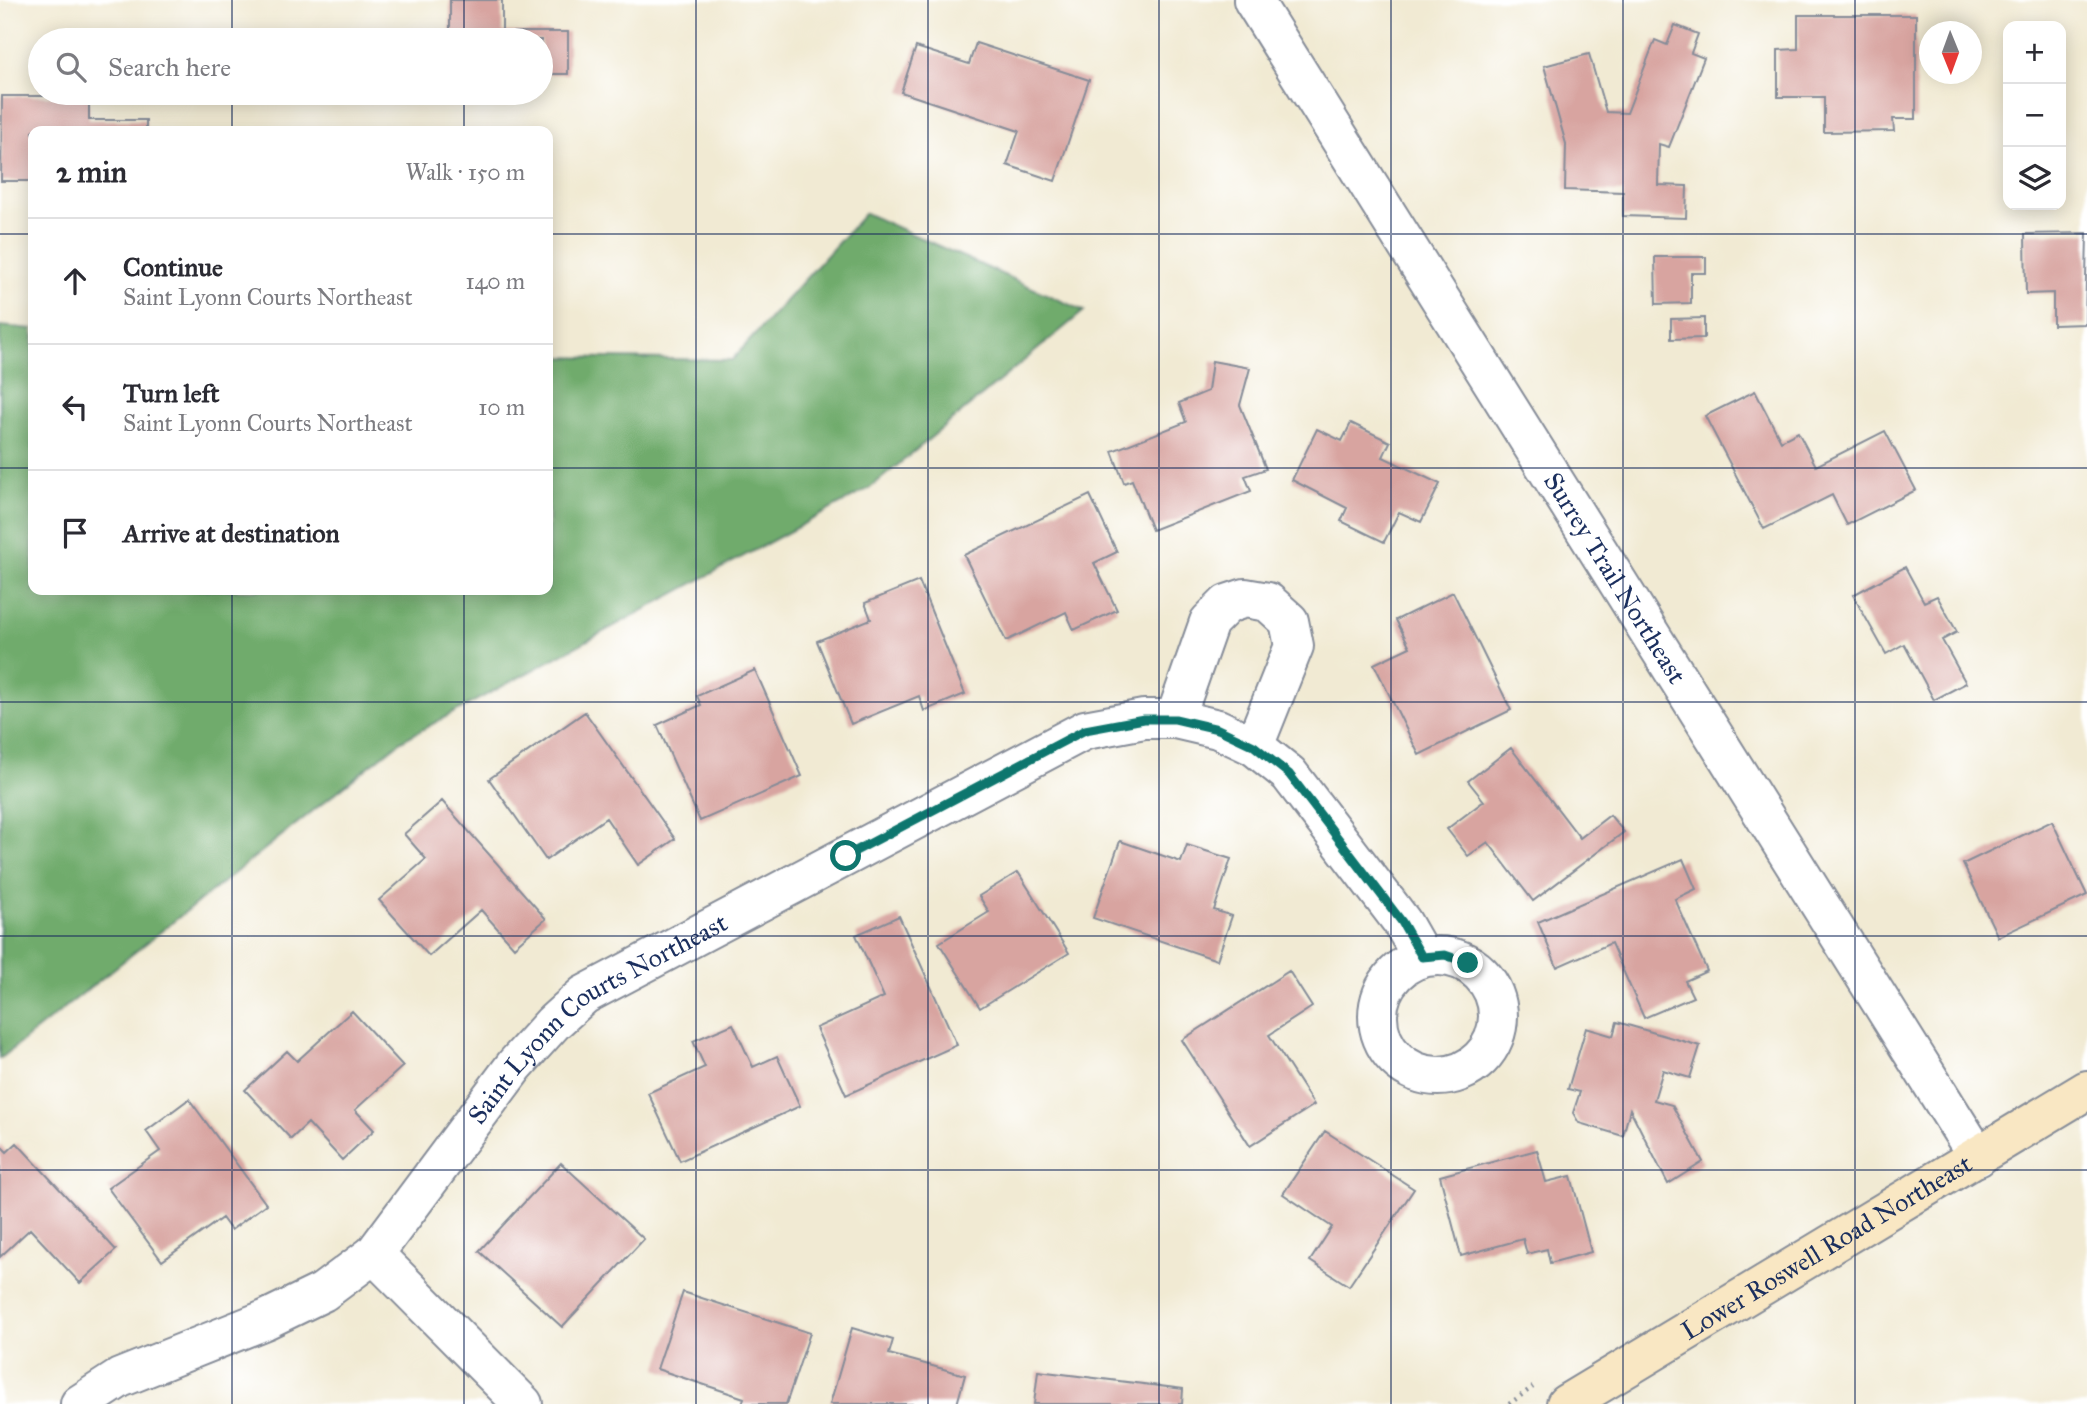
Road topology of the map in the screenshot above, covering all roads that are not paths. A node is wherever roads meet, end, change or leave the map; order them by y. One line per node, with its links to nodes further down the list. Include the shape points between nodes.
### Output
1 (1253, 0): 6 (street, Surrey Trail Northeast)
2 (1175, 719): 3 (street, Saint Lyonn Courts Northeast, via 1218,729); 3 (street, via 1209,622 1227,604 1245,598 1268,602 1289,621 1294,646); 7 (street, Saint Lyonn Courts Northeast, via 1144,719 1085,730 583,995 515,1065)
3 (1254, 746): 4 (street, Saint Lyonn Courts Northeast, via 1289,774 1402,922)
4 (1422, 957)
5 (2087, 1090): 6 (street, Lower Roswell Road Northeast)
6 (1978, 1157): 10 (street, Lower Roswell Road Northeast)
7 (374, 1254): 8 (street, Saint Lyonn Courts Northeast, via 323,1292 265,1321 120,1378); 9 (street)
8 (80, 1404)
9 (523, 1404)
10 (1566, 1404)

